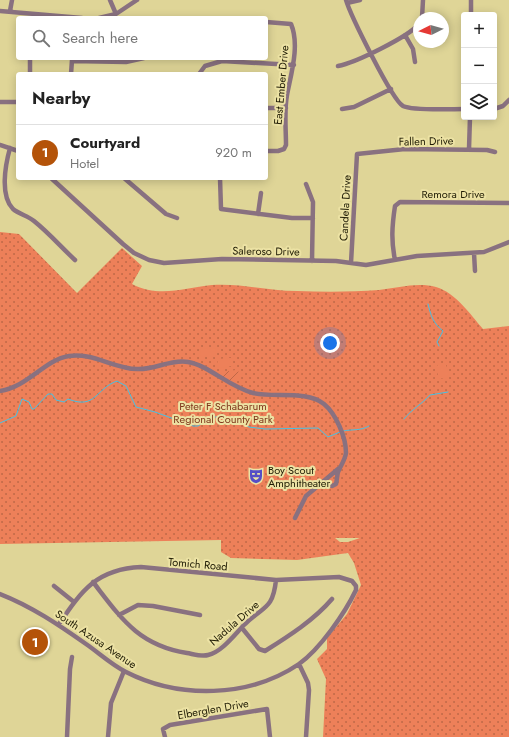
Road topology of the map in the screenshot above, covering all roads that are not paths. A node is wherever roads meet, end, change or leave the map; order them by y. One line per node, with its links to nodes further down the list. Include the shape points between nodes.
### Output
1 (12, 0): 9 (street)
2 (110, 0): 12 (street)
3 (136, 0): 12 (street)
4 (360, 0): 7 (street)
5 (423, 0): 10 (street)
6 (471, 0): 11 (street)
7 (347, 2): 18 (street)
8 (0, 11): 9 (street)
9 (10, 11): 13 (street)
10 (422, 12)
11 (471, 12)
12 (116, 14): 14 (street)
13 (54, 16)
14 (108, 16)
15 (268, 22): 24 (street, East Ember Drive, via 291,24)
16 (413, 29): 17 (street)
17 (405, 35): 18 (street); 23 (street, via 413,49)
18 (371, 53): 25 (street); 29 (street)
19 (30, 60): 26 (street)
20 (72, 60): 27 (street)
21 (90, 60): 22 (street)
22 (135, 60)
23 (415, 62)
24 (294, 65): 28 (street, via 222,61 205,66); 34 (street, East Ember Drive)
25 (338, 66)
26 (30, 72)
27 (71, 72)
28 (200, 72)
29 (391, 89): 36 (street, via 354,107); 37 (street, via 399,103 407,107)
30 (509, 100): 35 (street)
31 (0, 102): 32 (street)
32 (16, 102)
33 (268, 108): 34 (street)
34 (286, 108): 43 (street, East Ember Drive, via 286,145 284,149)
35 (497, 108)
36 (342, 109)
37 (461, 109)
38 (470, 120): 41 (street)
39 (0, 145): 40 (street)
40 (10, 148): 42 (street); 57 (street, via 2,191 6,202 14,210 33,220)
41 (469, 149): 44 (street, Fallen Drive); 45 (street, Fallen Drive, via 405,149)
42 (16, 150)
43 (268, 151)
44 (495, 152)
45 (357, 154): 60 (street, Candela Drive)
46 (53, 180): 59 (street, Saleroso Drive, via 123,244 134,253 150,260 172,264 222,260)
47 (126, 180): 53 (street, via 166,214)
48 (220, 180): 52 (street, via 222,209)
49 (306, 184): 54 (street, via 313,202)
50 (261, 193): 52 (street)
51 (509, 203): 58 (street, Remora Drive, via 400,202 397,204 391,237)
52 (258, 214): 54 (street)
53 (177, 218)
54 (312, 218): 59 (street)
55 (509, 242): 56 (street, Saleroso Drive, via 494,249)
56 (474, 253): 58 (street, Saleroso Drive, via 417,256); 61 (street)
57 (74, 260)
58 (395, 260): 60 (street, Saleroso Drive, via 373,264)
59 (312, 261): 60 (street, Saleroso Drive)
60 (351, 263)
61 (475, 271)
62 (0, 391): 63 (street, via 20,386 56,361 69,356 81,356 134,369 188,362 252,393 316,399 330,410 341,432 346,454)
63 (341, 466): 64 (street); 64 (street, via 335,485)
64 (320, 485): 65 (street, via 302,501)
65 (295, 518)
66 (276, 580): 67 (street, Tomich Road, via 124,568 108,573); 69 (street, Tomich Road, via 339,577 352,581); 76 (street, Nadula Drive, via 275,595 268,605)
67 (93, 582): 72 (street, Tomich Road); 73 (street, Nadula Drive)
68 (54, 586): 72 (street)
69 (356, 586): 78 (street, South Azusa Avenue, via 341,617)
70 (0, 594): 75 (street, South Azusa Avenue)
71 (332, 599): 76 (street, via 319,614 314,615 291,636 265,651 259,649)
72 (74, 602): 75 (street, Tomich Road)
73 (119, 615): 74 (street, via 138,606 153,606); 76 (street, Nadula Drive, via 132,630 154,644 207,656 218,650)
74 (200, 615)
75 (58, 624): 79 (street, South Azusa Avenue)
76 (242, 628)
77 (72, 657): 80 (street)
78 (299, 664): 79 (street, South Azusa Avenue, via 257,684 212,691 166,686); 84 (street, via 309,690)
79 (124, 671): 81 (street, via 111,703)
80 (67, 737)
81 (108, 737)
82 (165, 737): 83 (street, Elberglen Drive, via 163,729 170,725 267,709)
83 (270, 737)
84 (306, 737)

